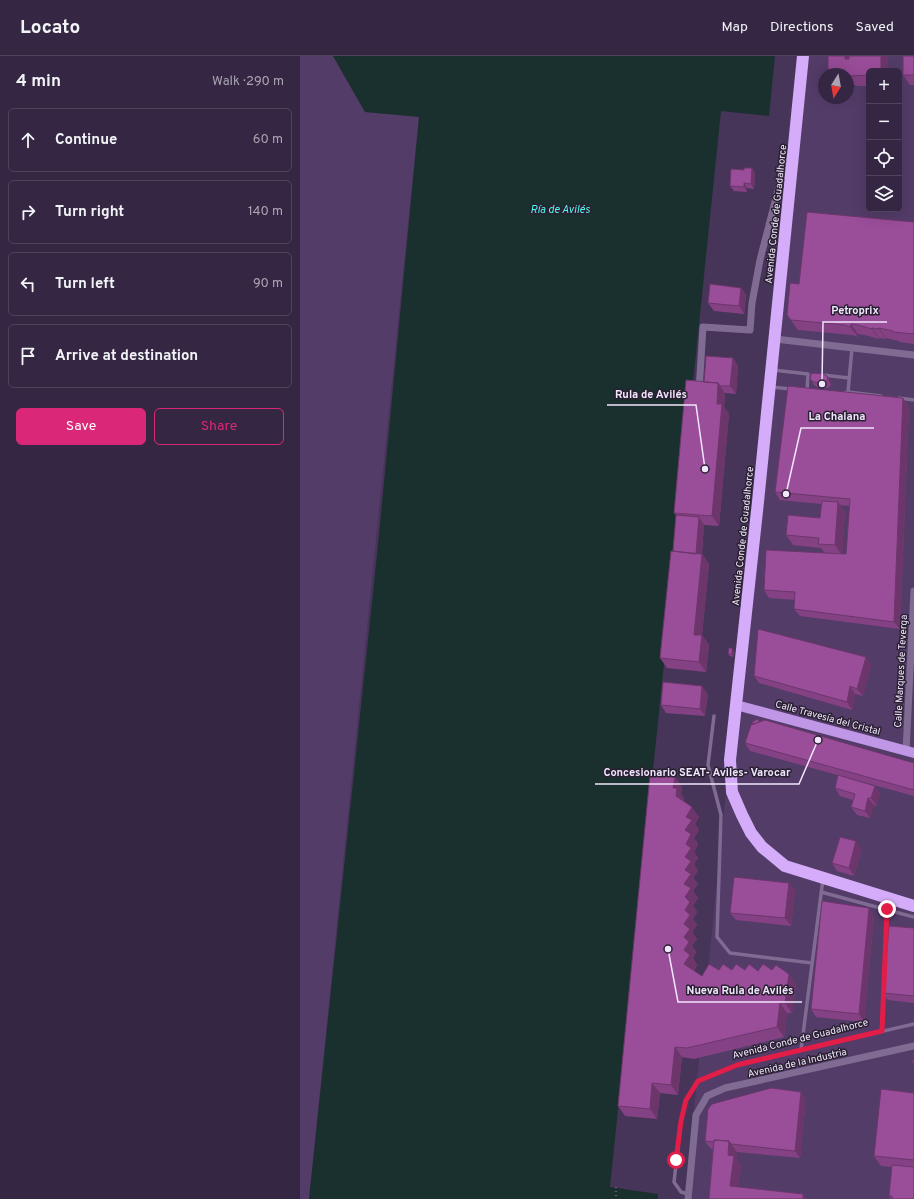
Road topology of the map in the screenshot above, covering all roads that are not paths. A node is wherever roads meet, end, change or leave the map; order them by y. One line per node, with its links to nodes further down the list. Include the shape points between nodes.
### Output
1 (803, 56): 2 (highway, Avenida Conde de Guadalhorce)
2 (794, 152): 3 (highway, Avenida Conde de Guadalhorce); 10 (street, via 784,167 760,260 750,330 703,327)
3 (775, 339): 4 (street); 6 (highway, Avenida Conde de Guadalhorce)
4 (852, 348): 5 (street); 8 (lane)
5 (914, 355)
6 (772, 370): 7 (lane); 9 (highway, Avenida Conde de Guadalhorce)
7 (808, 374): 8 (lane); 11 (lane)
8 (849, 378): 13 (lane)
9 (770, 387): 11 (lane); 19 (highway, Avenida Conde de Guadalhorce)
10 (699, 391)
11 (807, 391): 12 (lane)
12 (813, 392)
13 (848, 392): 14 (lane); 15 (lane)
14 (839, 395)
15 (884, 396)
16 (892, 397): 17 (lane)
17 (914, 400)
18 (914, 591): 21 (street, Calle Marques de Teverga)
19 (736, 705): 21 (main road, Calle Travesía del Cristal); 22 (highway, Avenida Conde de Guadalhorce, via 730,760 732,792 751,833 762,847 785,866)
20 (714, 716): 27 (lane, via 708,765 721,815 717,937 730,954)
21 (910, 752)
22 (823, 878): 23 (lane); 24 (highway, Avenida Conde de Guadalhorce)
23 (821, 892): 25 (lane); 27 (lane)
24 (914, 906)
25 (887, 909): 26 (lane); 29 (lane)
26 (914, 917)
27 (812, 963): 31 (lane)
28 (914, 1024): 29 (lane, Avenida Conde de Guadalhorce)
29 (882, 1031): 31 (lane, Avenida Conde de Guadalhorce)
30 (914, 1046): 32 (street, Avenida de la Industria, via 725,1088 706,1096)
31 (801, 1050): 33 (lane, Avenida Conde de Guadalhorce, via 737,1065 698,1081 686,1100 681,1121 674,1182 681,1192)
32 (696, 1115): 33 (street, Avenida Conde de Guadalhorce)
33 (688, 1196)

